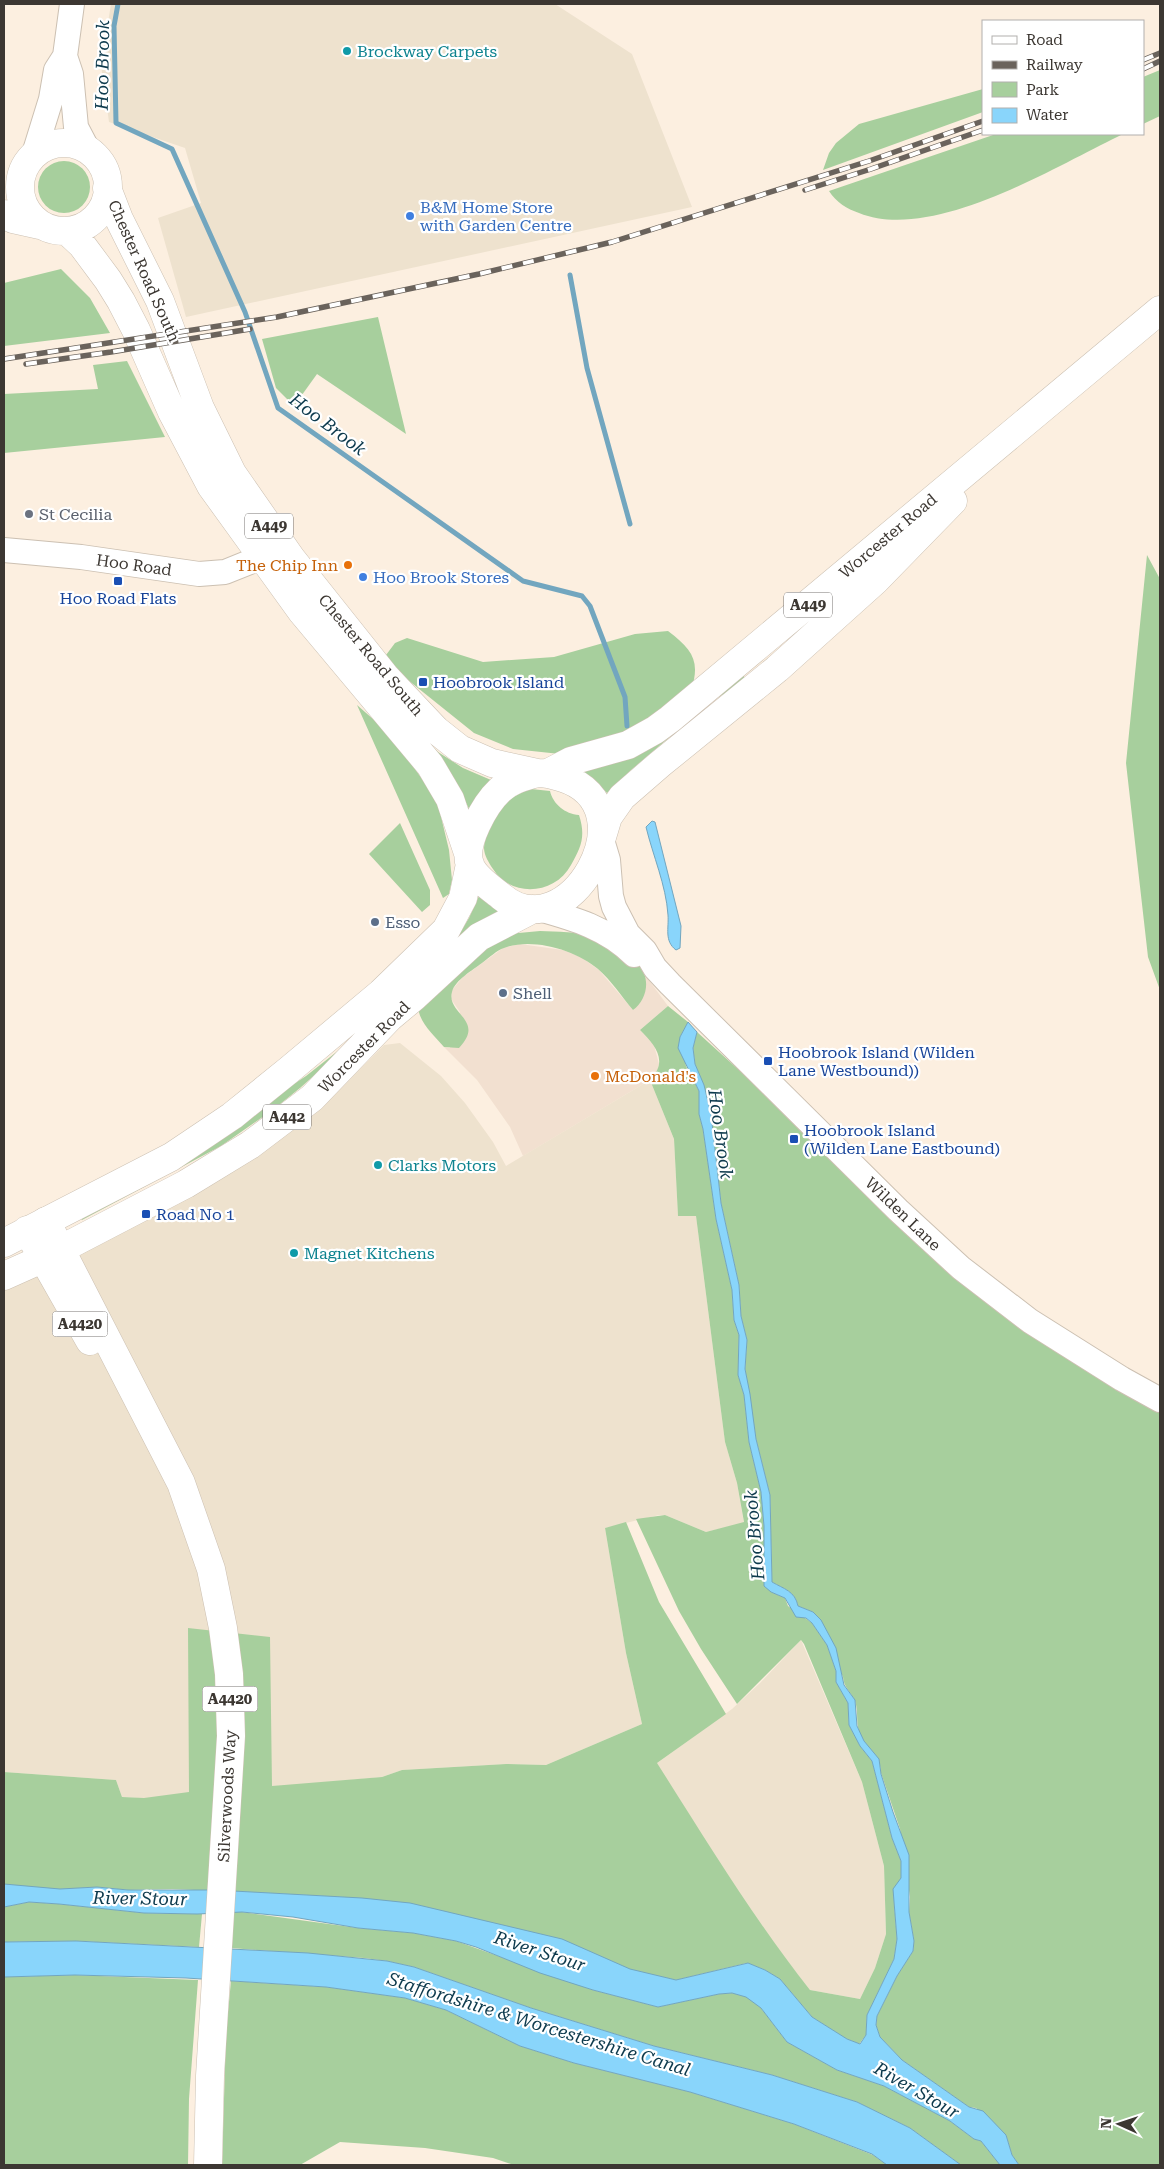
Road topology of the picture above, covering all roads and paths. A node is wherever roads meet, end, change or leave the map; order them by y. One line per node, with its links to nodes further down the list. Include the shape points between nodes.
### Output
1 (72, 4): 2 (street)
2 (65, 56): 3 (street, via 71,74 76,127); 4 (street, via 56,70 51,99)
3 (87, 148): 4 (main road, via 67,142 58,143 42,148); 5 (main road, A449, via 102,166)
4 (21, 162): 7 (main road, via 24,204 30,218)
5 (107, 188): 8 (main road, via 103,205 95,217); 13 (main road, Chester Road South / A449, via 160,301 200,408 232,473 291,558 384,676 436,730 460,749 492,763)
6 (4, 214): 7 (main road)
7 (40, 225): 8 (main road)
8 (68, 231): 12 (main road, Chester Road South / A449, via 82,245 121,301 172,412 211,486)
9 (1160, 310): 10 (main road, Worcester Road / A449)
10 (1048, 403): 13 (main road, Worcester Road / A449, via 655,730 628,745 571,761); 14 (main road, Worcester Road / A449, via 876,580 776,669 622,797 608,817)
11 (4, 550): 12 (street, Hoo Road, via 199,574 225,572)
12 (262, 558): 15 (main road, Chester Road South / A449, via 302,612 434,772 450,799)
13 (543, 773): 14 (main road, via 581,785 592,796 600,815); 15 (main road, via 507,784 496,794 472,835)
14 (602, 839): 16 (main road, via 589,871 576,889 562,901); 17 (street, Wilden Lane, via 614,907 628,934 645,951)
15 (469, 859): 16 (main road, via 482,880 504,898); 18 (main road, Worcester Road / A442, via 463,898 446,930 381,993 232,1116 171,1157)
16 (536, 909): 17 (street, Wilden Lane, via 601,929); 20 (main road, Worcester Road / A442, via 479,937 390,1018 312,1098 250,1145 189,1182)
17 (655, 968): 22 (street, Wilden Lane, via 884,1196 962,1268 1030,1321)
18 (36, 1225): 19 (main road, Worcester Road / A442); 20 (main road, Silverwoods Way / A4420)
19 (4, 1243)
20 (51, 1254): 21 (main road, Worcester Road / A442); 23 (main road, Silverwoods Way / A4420, via 86,1295 181,1483 211,1569 223,1628 231,1712 230,1763)
21 (4, 1276)
22 (1160, 1400)
23 (208, 2165)

